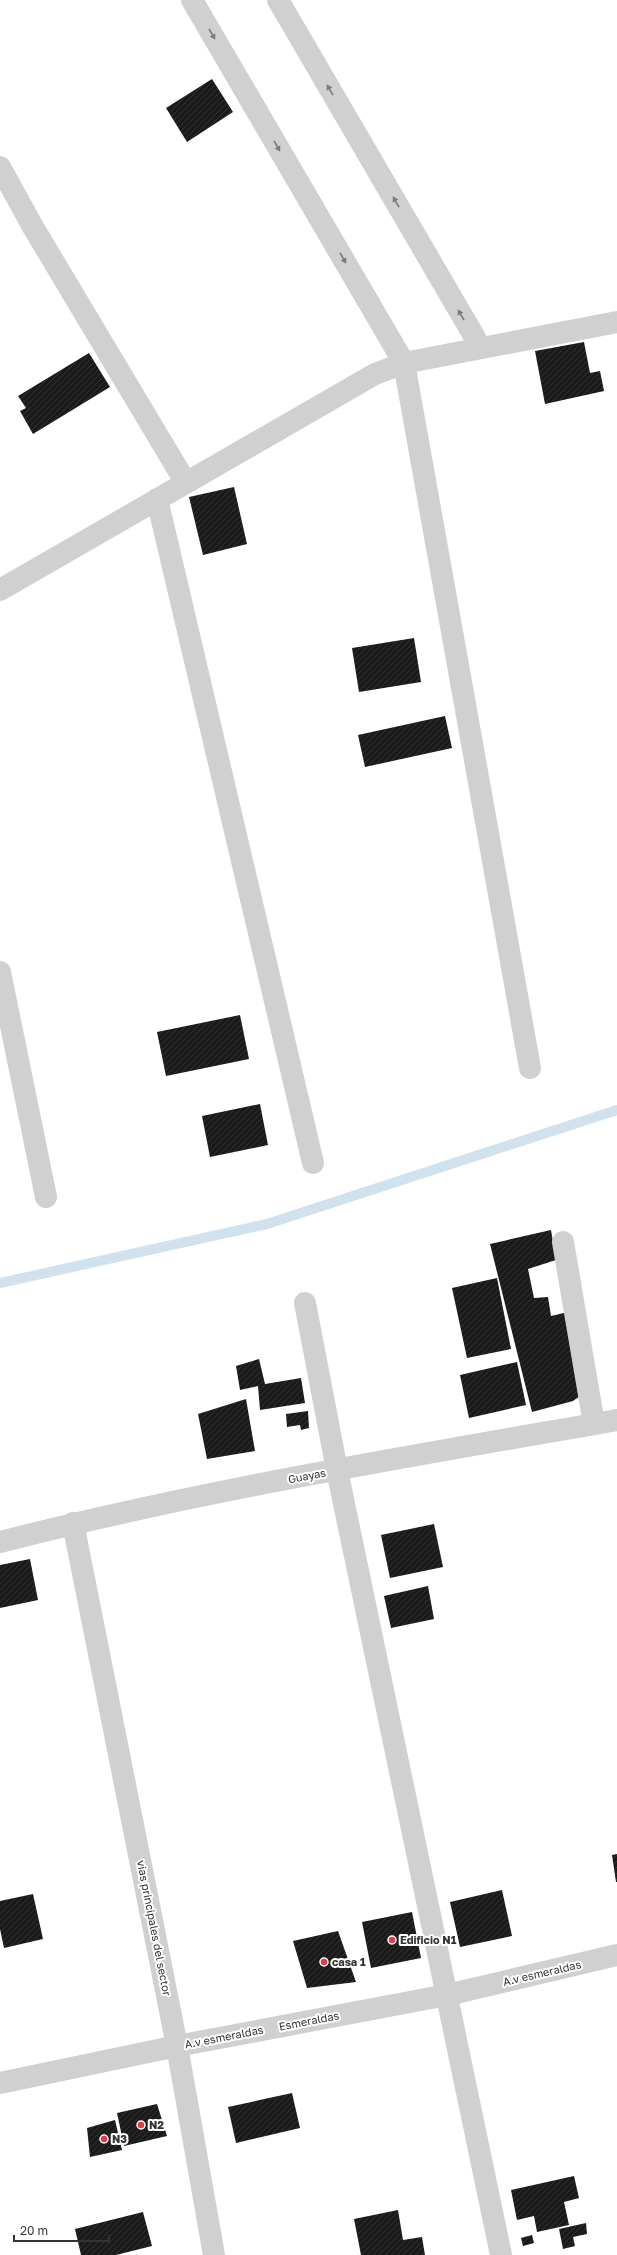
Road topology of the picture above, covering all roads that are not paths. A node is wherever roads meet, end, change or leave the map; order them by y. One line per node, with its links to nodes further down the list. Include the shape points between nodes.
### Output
1 (192, 0): 6 (street, one-way to 6)
2 (278, 0): 5 (street, one-way to 2)
3 (0, 167): 7 (street)
4 (617, 322): 5 (street)
5 (481, 348): 6 (street)
6 (404, 363): 7 (street, via 375,374); 11 (street)
7 (186, 483): 8 (street)
8 (156, 499): 9 (street); 12 (street)
9 (0, 590)
10 (0, 972): 13 (street)
11 (530, 1068)
12 (313, 1163)
13 (46, 1197)
14 (563, 1242): 17 (street)
15 (305, 1303): 18 (street)
16 (617, 1420): 17 (street, Guayas)
17 (594, 1424): 18 (street, Guayas)
18 (337, 1470): 19 (street, Guayas); 22 (street)
19 (73, 1523): 20 (street, Guayas); 23 (street, vias principales del sector)
20 (0, 1542)
21 (617, 1955): 22 (street, A.v esmeraldas)
22 (447, 1995): 23 (street, A.v esmeraldas); 26 (street)
23 (185, 2045): 24 (street); 25 (street, vias principales del sector)
24 (0, 2083)
25 (214, 2255)
26 (502, 2255)

